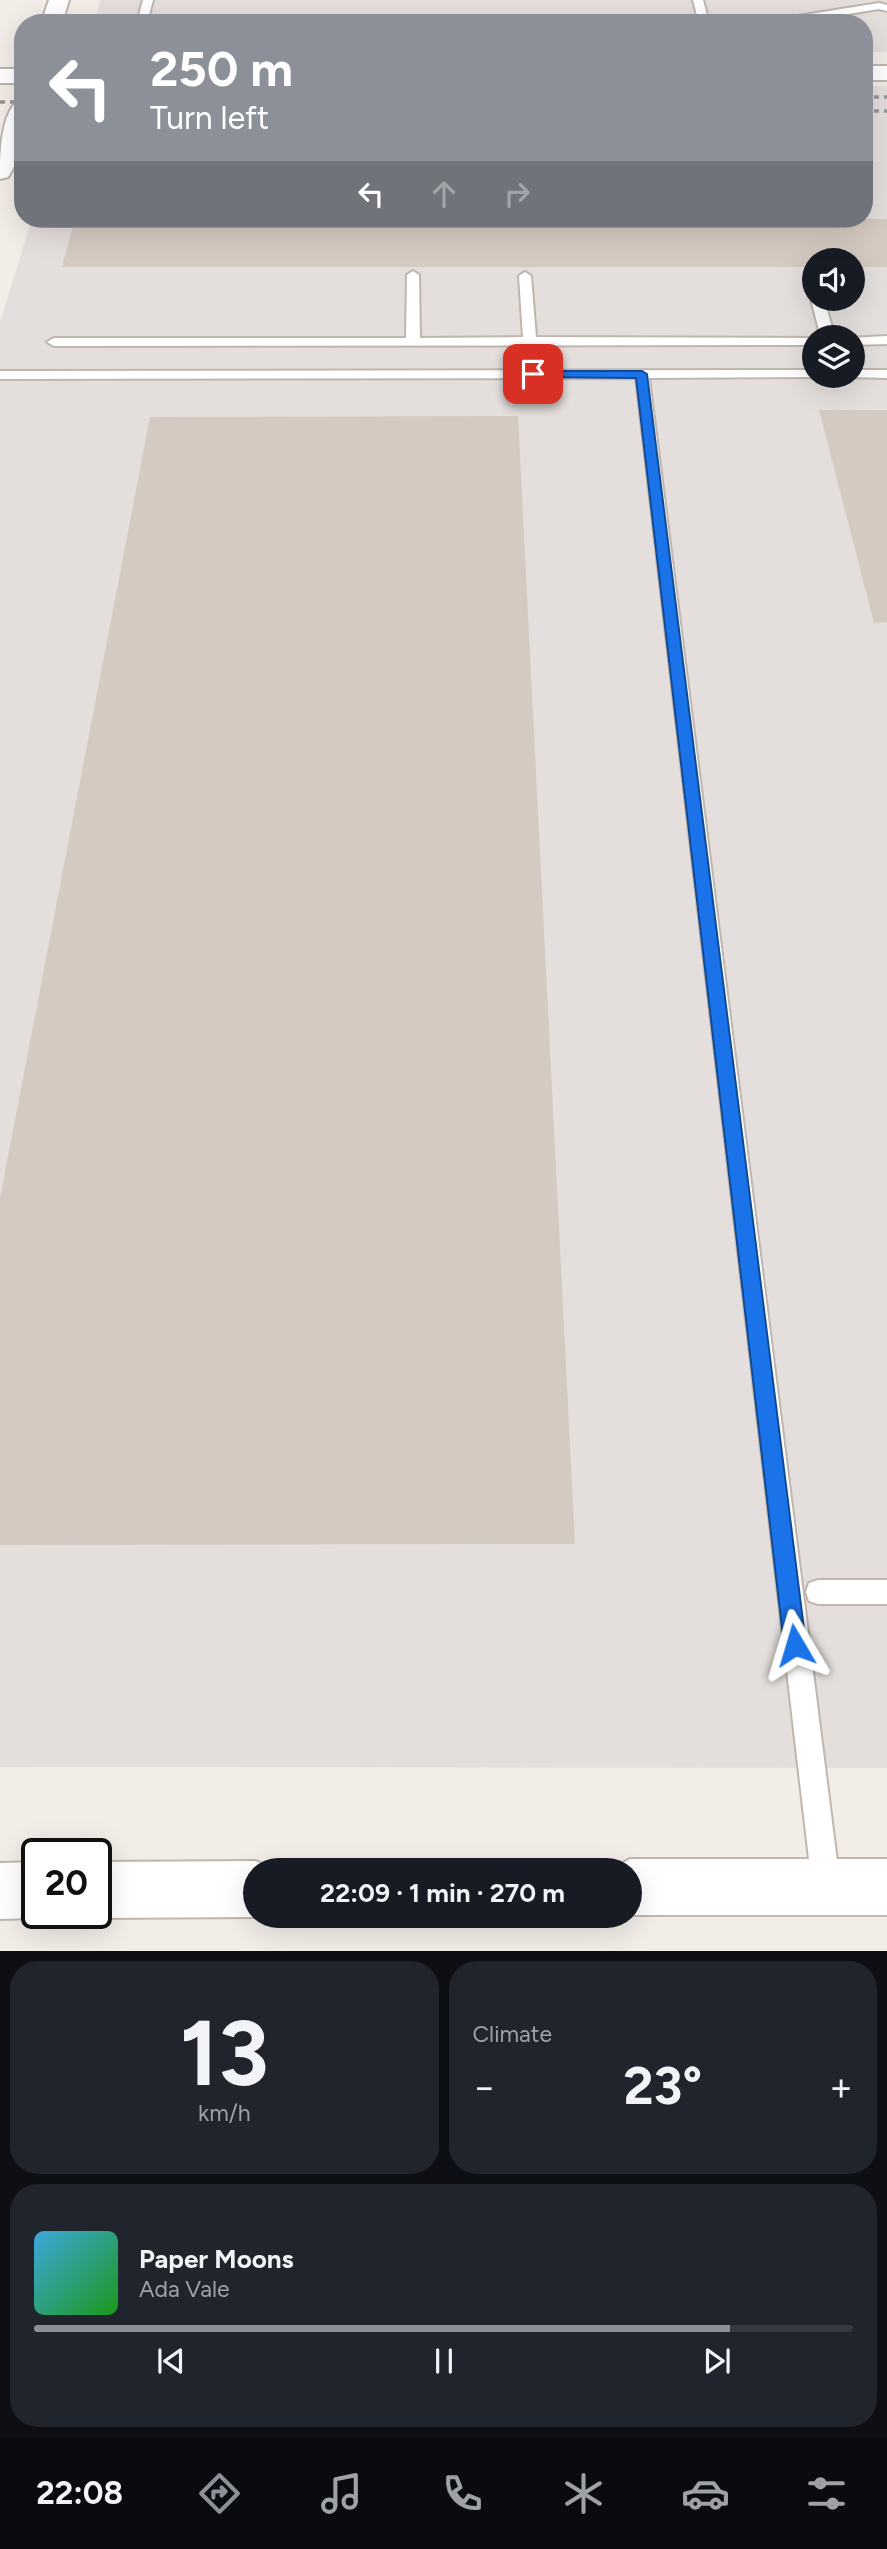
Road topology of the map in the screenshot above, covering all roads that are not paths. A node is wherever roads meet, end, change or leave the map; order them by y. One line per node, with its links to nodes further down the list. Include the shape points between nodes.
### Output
1 (881, 4): 2 (lane)
2 (832, 14)
3 (14, 132): 4 (street)
4 (0, 172)
5 (413, 275): 8 (lane)
6 (525, 276): 9 (lane)
7 (887, 340): 11 (lane)
8 (413, 341): 9 (lane); 12 (lane)
9 (530, 341): 10 (lane)
10 (802, 341)
11 (865, 341)
12 (54, 342)
13 (642, 374): 14 (lane); 17 (lane); 20 (lane)
14 (802, 374)
15 (865, 374): 16 (lane)
16 (887, 374)
17 (0, 375)
18 (818, 1592): 19 (lane)
19 (887, 1592)
20 (826, 1886): 21 (street); 22 (street)
21 (642, 1887)
22 (887, 1887)
23 (243, 1889): 25 (street)
24 (21, 1890): 26 (street)
25 (112, 1890)
26 (0, 1891)

